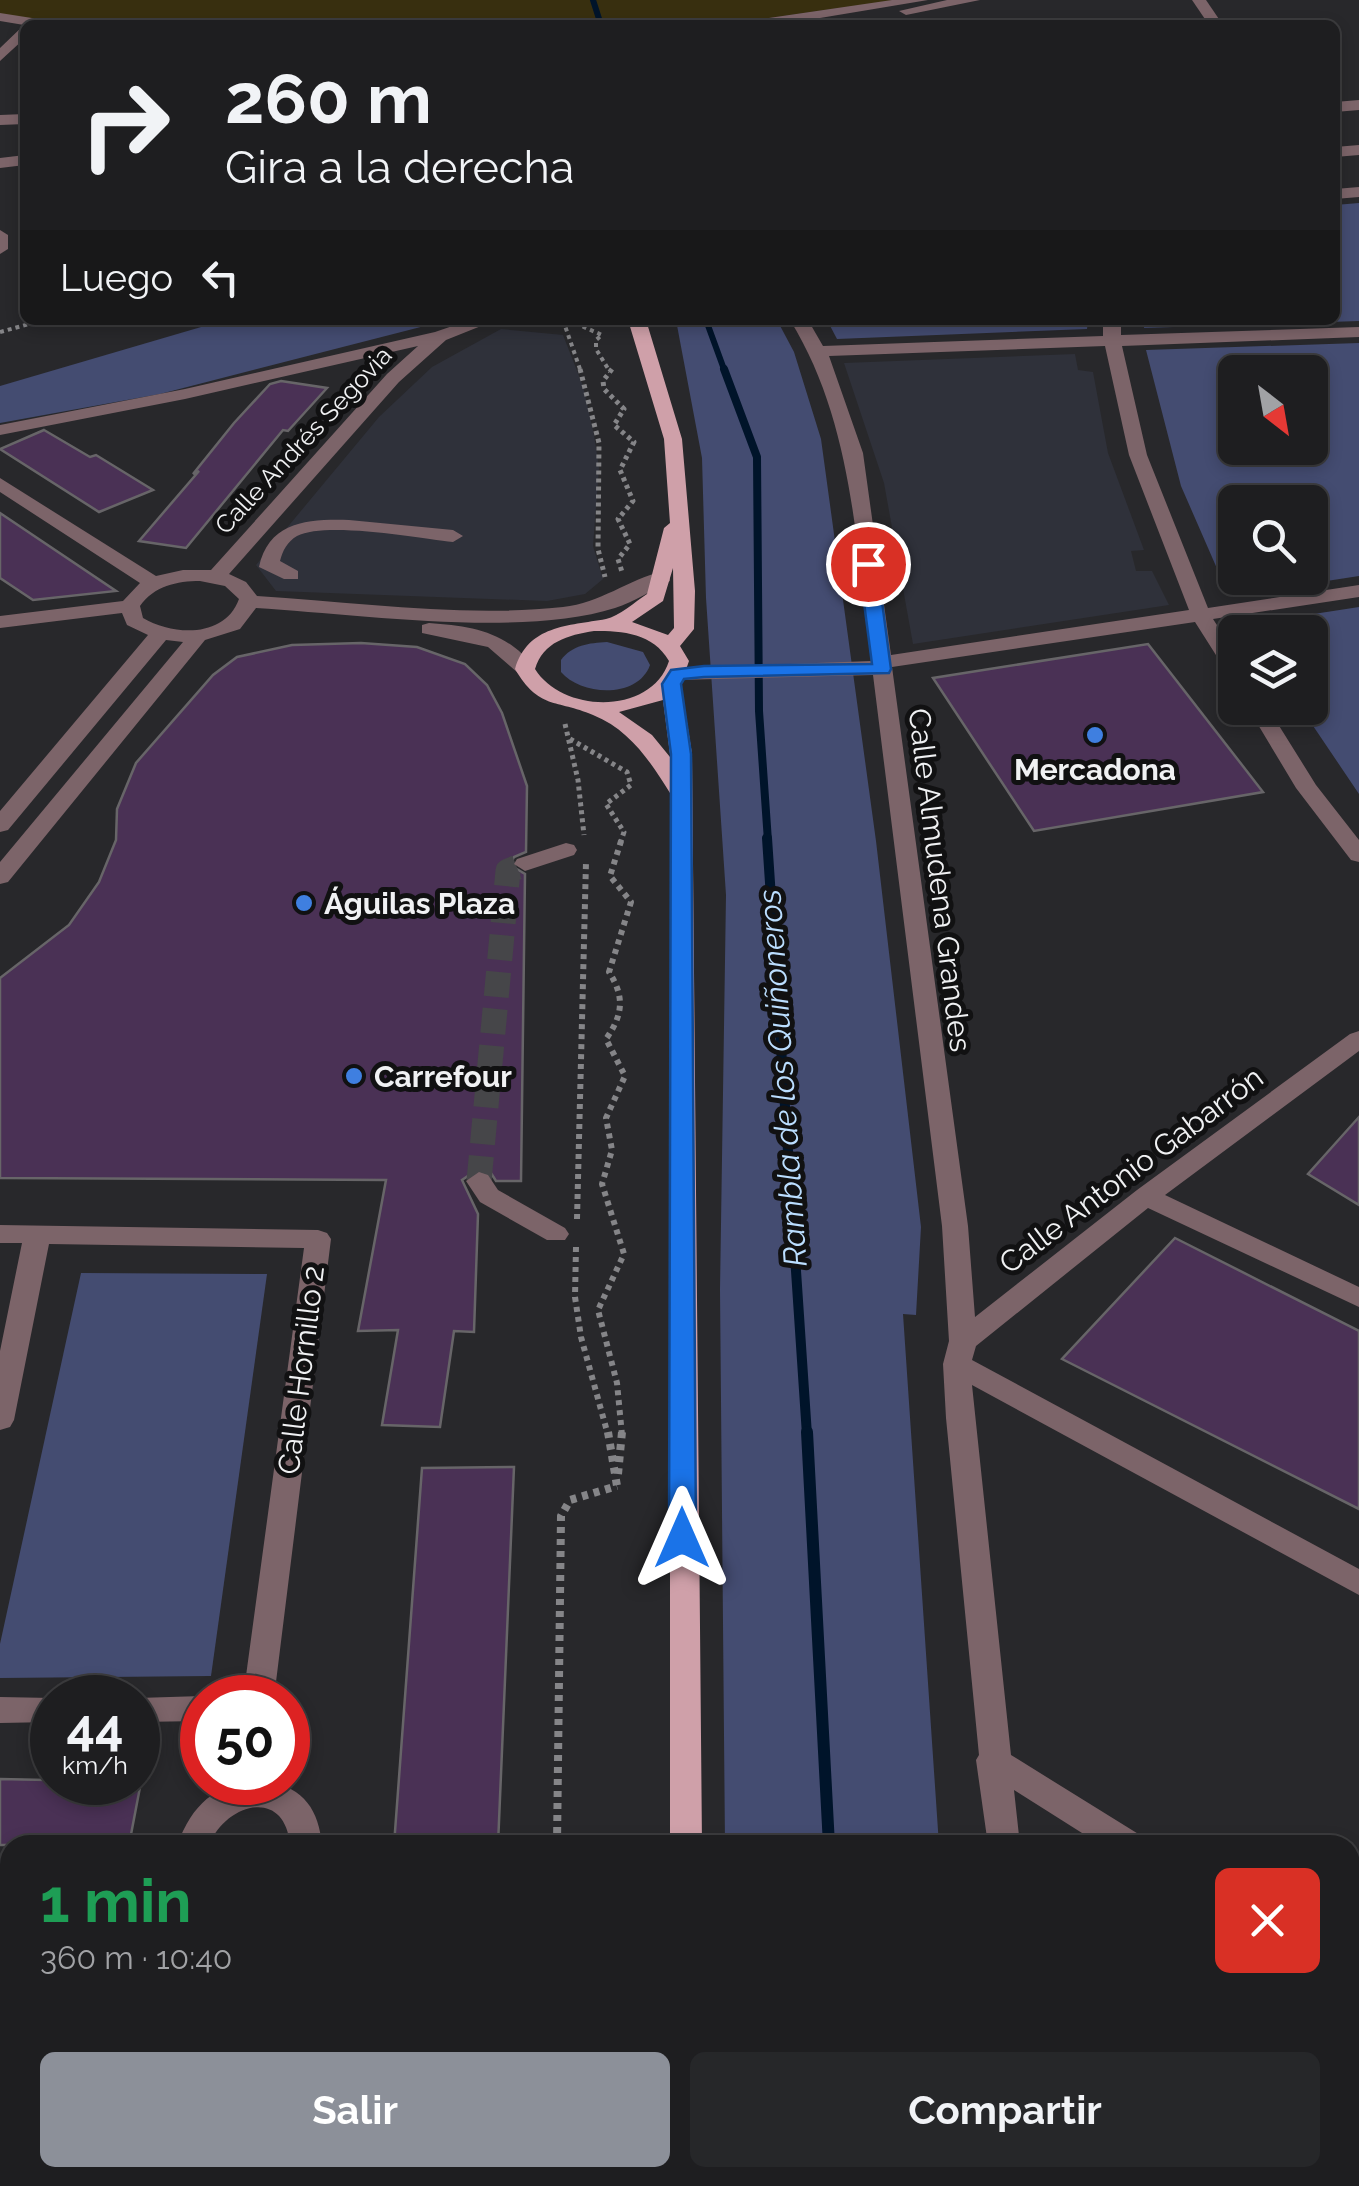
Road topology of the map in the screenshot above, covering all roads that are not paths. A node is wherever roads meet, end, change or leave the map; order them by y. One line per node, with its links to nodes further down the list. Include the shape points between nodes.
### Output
1 (972, 0): 2 (street)
2 (921, 4): 3 (street); 4 (street)
3 (790, 20)
4 (833, 20)
5 (20, 35): 6 (street)
6 (0, 57)
7 (0, 234): 8 (street)
8 (0, 249)
9 (472, 325): 14 (street, Calle Andrés Segovia)
10 (639, 325): 18 (main road, via 673,439)
11 (803, 325): 15 (street, Calle Almudena Grandes)
12 (1112, 330): 13 (street); 15 (street); 28 (street, via 1138,456)
13 (1359, 332)
14 (440, 336): 16 (street); 21 (street, Calle Andrés Segovia, via 340,432)
15 (818, 351): 34 (street, Calle Almudena Grandes, via 854,453)
16 (0, 430)
17 (0, 484): 23 (street)
18 (678, 509): 22 (main road); 35 (main road, via 684,629)
19 (454, 536): 20 (street, via 294,530 270,554 269,567)
20 (291, 575)
21 (216, 576): 23 (street); 26 (street, via 241,587)
22 (663, 577): 27 (street, via 588,609); 30 (main road, via 656,596)
23 (153, 583): 25 (street)
24 (1359, 591): 28 (street)
25 (130, 606): 29 (street); 31 (street, via 138,625)
26 (244, 610): 27 (street); 32 (street); 36 (street, via 458,631 514,652)
27 (470, 615): 30 (street)
28 (1202, 616): 33 (street); 34 (street)
29 (0, 622)
30 (603, 626): 35 (main road, via 644,631); 36 (main road, via 542,641)
31 (160, 634): 32 (street); 40 (street)
32 (200, 634): 44 (street)
33 (1218, 642)
34 (881, 662): 35 (street); 52 (street, Calle Almudena Grandes, via 955,1226)
35 (674, 665): 37 (main road, via 658,694); 39 (main road)
36 (525, 669): 37 (main road, via 543,693)
37 (594, 707): 39 (main road, via 640,734)
38 (1268, 725): 42 (street)
39 (679, 789): 63 (main road)
40 (0, 824)
41 (579, 850): 43 (street)
42 (1359, 855)
43 (526, 864)
44 (0, 876)
45 (1359, 1039): 47 (street, Calle Antonio Gabarrón)
46 (479, 1181): 48 (street, via 489,1196)
47 (1146, 1196): 51 (street); 52 (street, Calle Antonio Gabarrón)
48 (570, 1231)
49 (0, 1234): 50 (street, Calle Hornillo 2)
50 (37, 1235): 53 (street); 55 (street, Calle Hornillo 2, via 318,1238)
51 (1359, 1298)
52 (960, 1352): 54 (street); 58 (street, Calle Almudena Grandes)
53 (0, 1420)
54 (1359, 1583)
55 (261, 1675)
56 (0, 1710): 57 (street)
57 (30, 1710)
58 (992, 1760): 64 (street, Calle Almudena Grandes); 65 (street)
59 (219, 1805): 61 (street)
60 (292, 1805): 62 (street)
61 (195, 1835)
62 (307, 1835)
63 (686, 1835)
64 (1003, 1835)
65 (1112, 1835)

